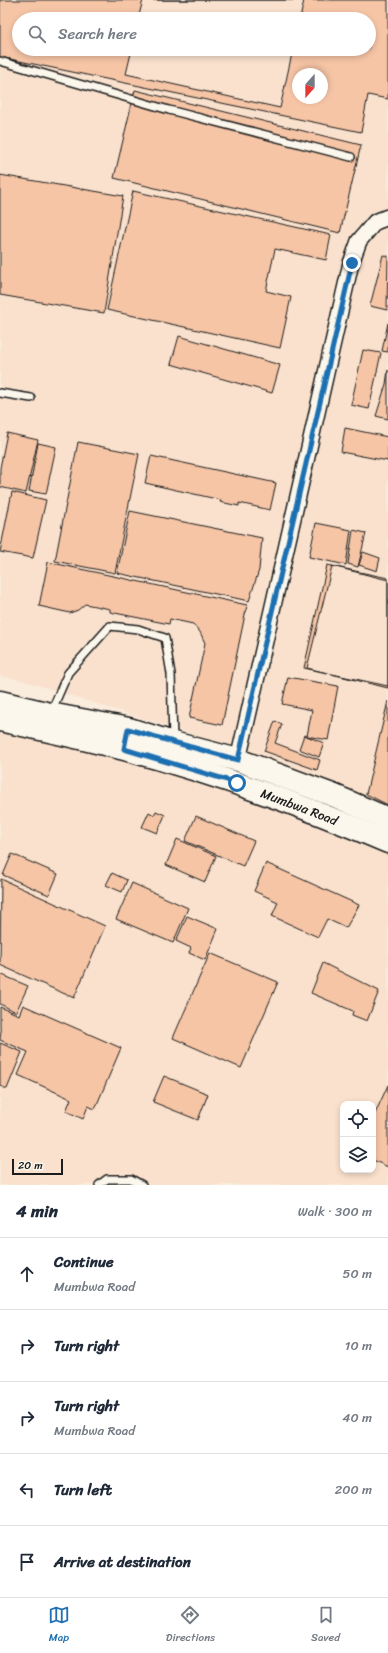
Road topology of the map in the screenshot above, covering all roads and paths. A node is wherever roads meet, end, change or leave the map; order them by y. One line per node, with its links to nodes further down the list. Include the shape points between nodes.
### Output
1 (0, 61): 2 (lane, via 169,110)
2 (352, 157)
3 (388, 217): 11 (street, via 375,222 359,241 352,263)
4 (0, 392): 5 (lane)
5 (31, 398)
6 (0, 702): 7 (main road, Mumbwa Road)
7 (50, 714): 9 (main road, Mumbwa Road); 10 (lane, via 68,673 110,626 138,629 165,638 171,674)
8 (0, 720): 9 (main road, Mumbwa Road)
9 (126, 739): 10 (main road, Mumbwa Road); 13 (main road, Mumbwa Road, via 333,818)
10 (173, 742): 11 (main road, Mumbwa Road)
11 (238, 760): 12 (main road, Mumbwa Road, via 335,796)
12 (388, 820)
13 (388, 842)
14 (100, 1185): 15 (lane, via 107,1179 131,1179)
15 (142, 1185)

